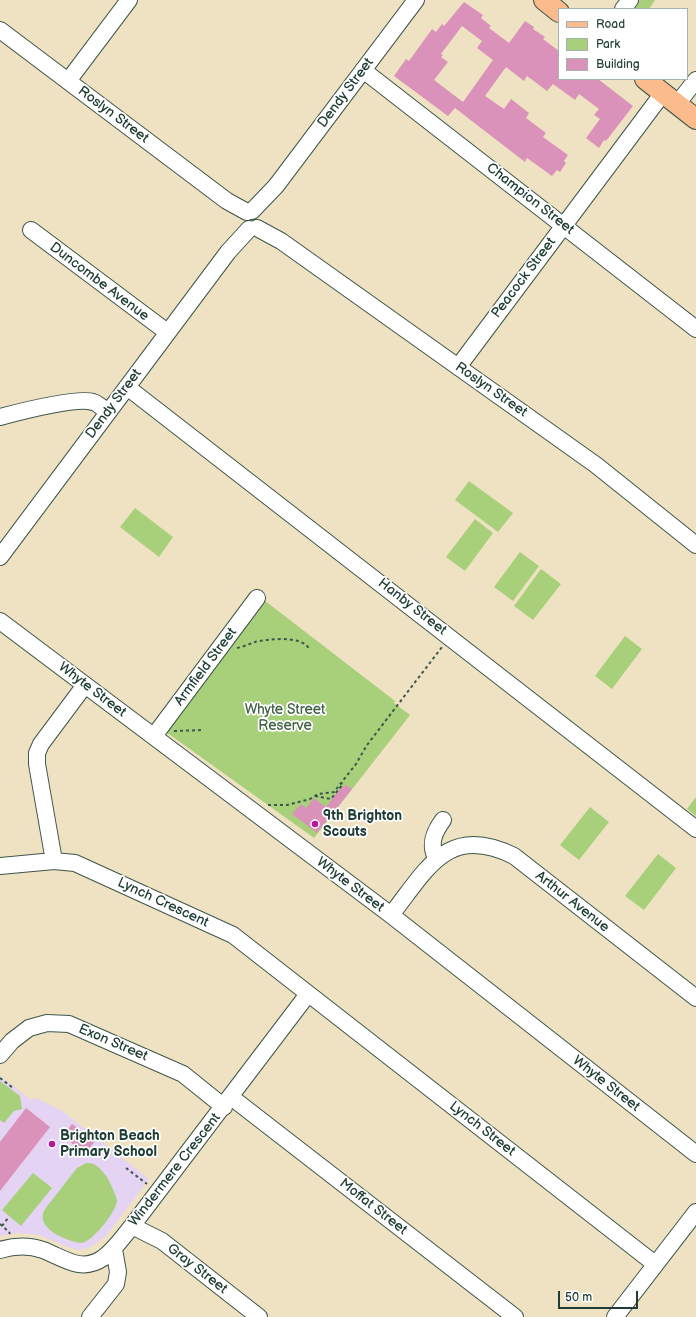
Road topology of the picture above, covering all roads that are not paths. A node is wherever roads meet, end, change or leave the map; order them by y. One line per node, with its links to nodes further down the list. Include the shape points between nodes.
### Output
1 (129, 0): 11 (street)
2 (416, 0): 8 (street, Dendy Street)
3 (544, 0): 6 (main road)
4 (630, 0): 5 (street)
5 (624, 8)
6 (558, 11)
7 (0, 30): 11 (street, Roslyn Street)
8 (363, 70): 14 (street, Dendy Street); 15 (street, Champion Street)
9 (646, 80): 12 (main road)
10 (696, 80): 12 (street, Peacock Street)
11 (68, 81): 14 (street, Roslyn Street)
12 (670, 99): 13 (main road); 15 (street, Peacock Street)
13 (696, 119)
14 (252, 220): 18 (street, Dendy Street); 19 (street, Roslyn Street)
15 (564, 226): 17 (street, Champion Street); 19 (street, Peacock Street)
16 (32, 230): 18 (street, Duncombe Avenue)
17 (696, 329)
18 (167, 332): 20 (street, Dendy Street)
19 (458, 367): 23 (street, Roslyn Street, via 596,465)
20 (127, 387): 21 (street, Dendy Street); 30 (street, Hanby Street)
21 (112, 407): 22 (street, via 102,395 90,392); 24 (street, Dendy Street)
22 (0, 417)
23 (696, 544)
24 (0, 556)
25 (257, 598): 28 (street, Armfield Street)
26 (0, 621): 27 (street, Whyte Street)
27 (85, 685): 28 (street, Whyte Street); 32 (street, via 37,753)
28 (160, 734): 34 (street, Whyte Street)
29 (443, 820): 31 (street, via 433,836)
30 (696, 829)
31 (436, 858): 34 (street, Arthur Avenue); 36 (street, Arthur Avenue, via 474,844 494,847 514,856)
32 (54, 861): 33 (street, Lynch Crescent); 35 (street, Lynch Crescent, via 66,861 86,867 233,936)
33 (0, 866)
34 (391, 915): 39 (street, Whyte Street)
35 (308, 994): 38 (street, Windermere Crescent); 44 (street, Lynch Street)
36 (696, 998)
37 (0, 1055): 38 (street, Exon Street, via 12,1041 29,1028 47,1023 69,1024 177,1071)
38 (227, 1102): 41 (street, Windermere Crescent); 47 (street, Moffat Street)
39 (696, 1154)
40 (696, 1212): 44 (street)
41 (132, 1226): 42 (street, Windermere Crescent); 46 (street, Gray Street, via 162,1241)
42 (114, 1249): 43 (street, Windermere Crescent, via 93,1263 84,1264 70,1263 34,1248); 45 (street, via 118,1278 116,1284)
43 (0, 1250)
44 (656, 1264): 48 (street)
45 (90, 1317)
46 (259, 1317)
47 (515, 1317)
48 (615, 1317)

